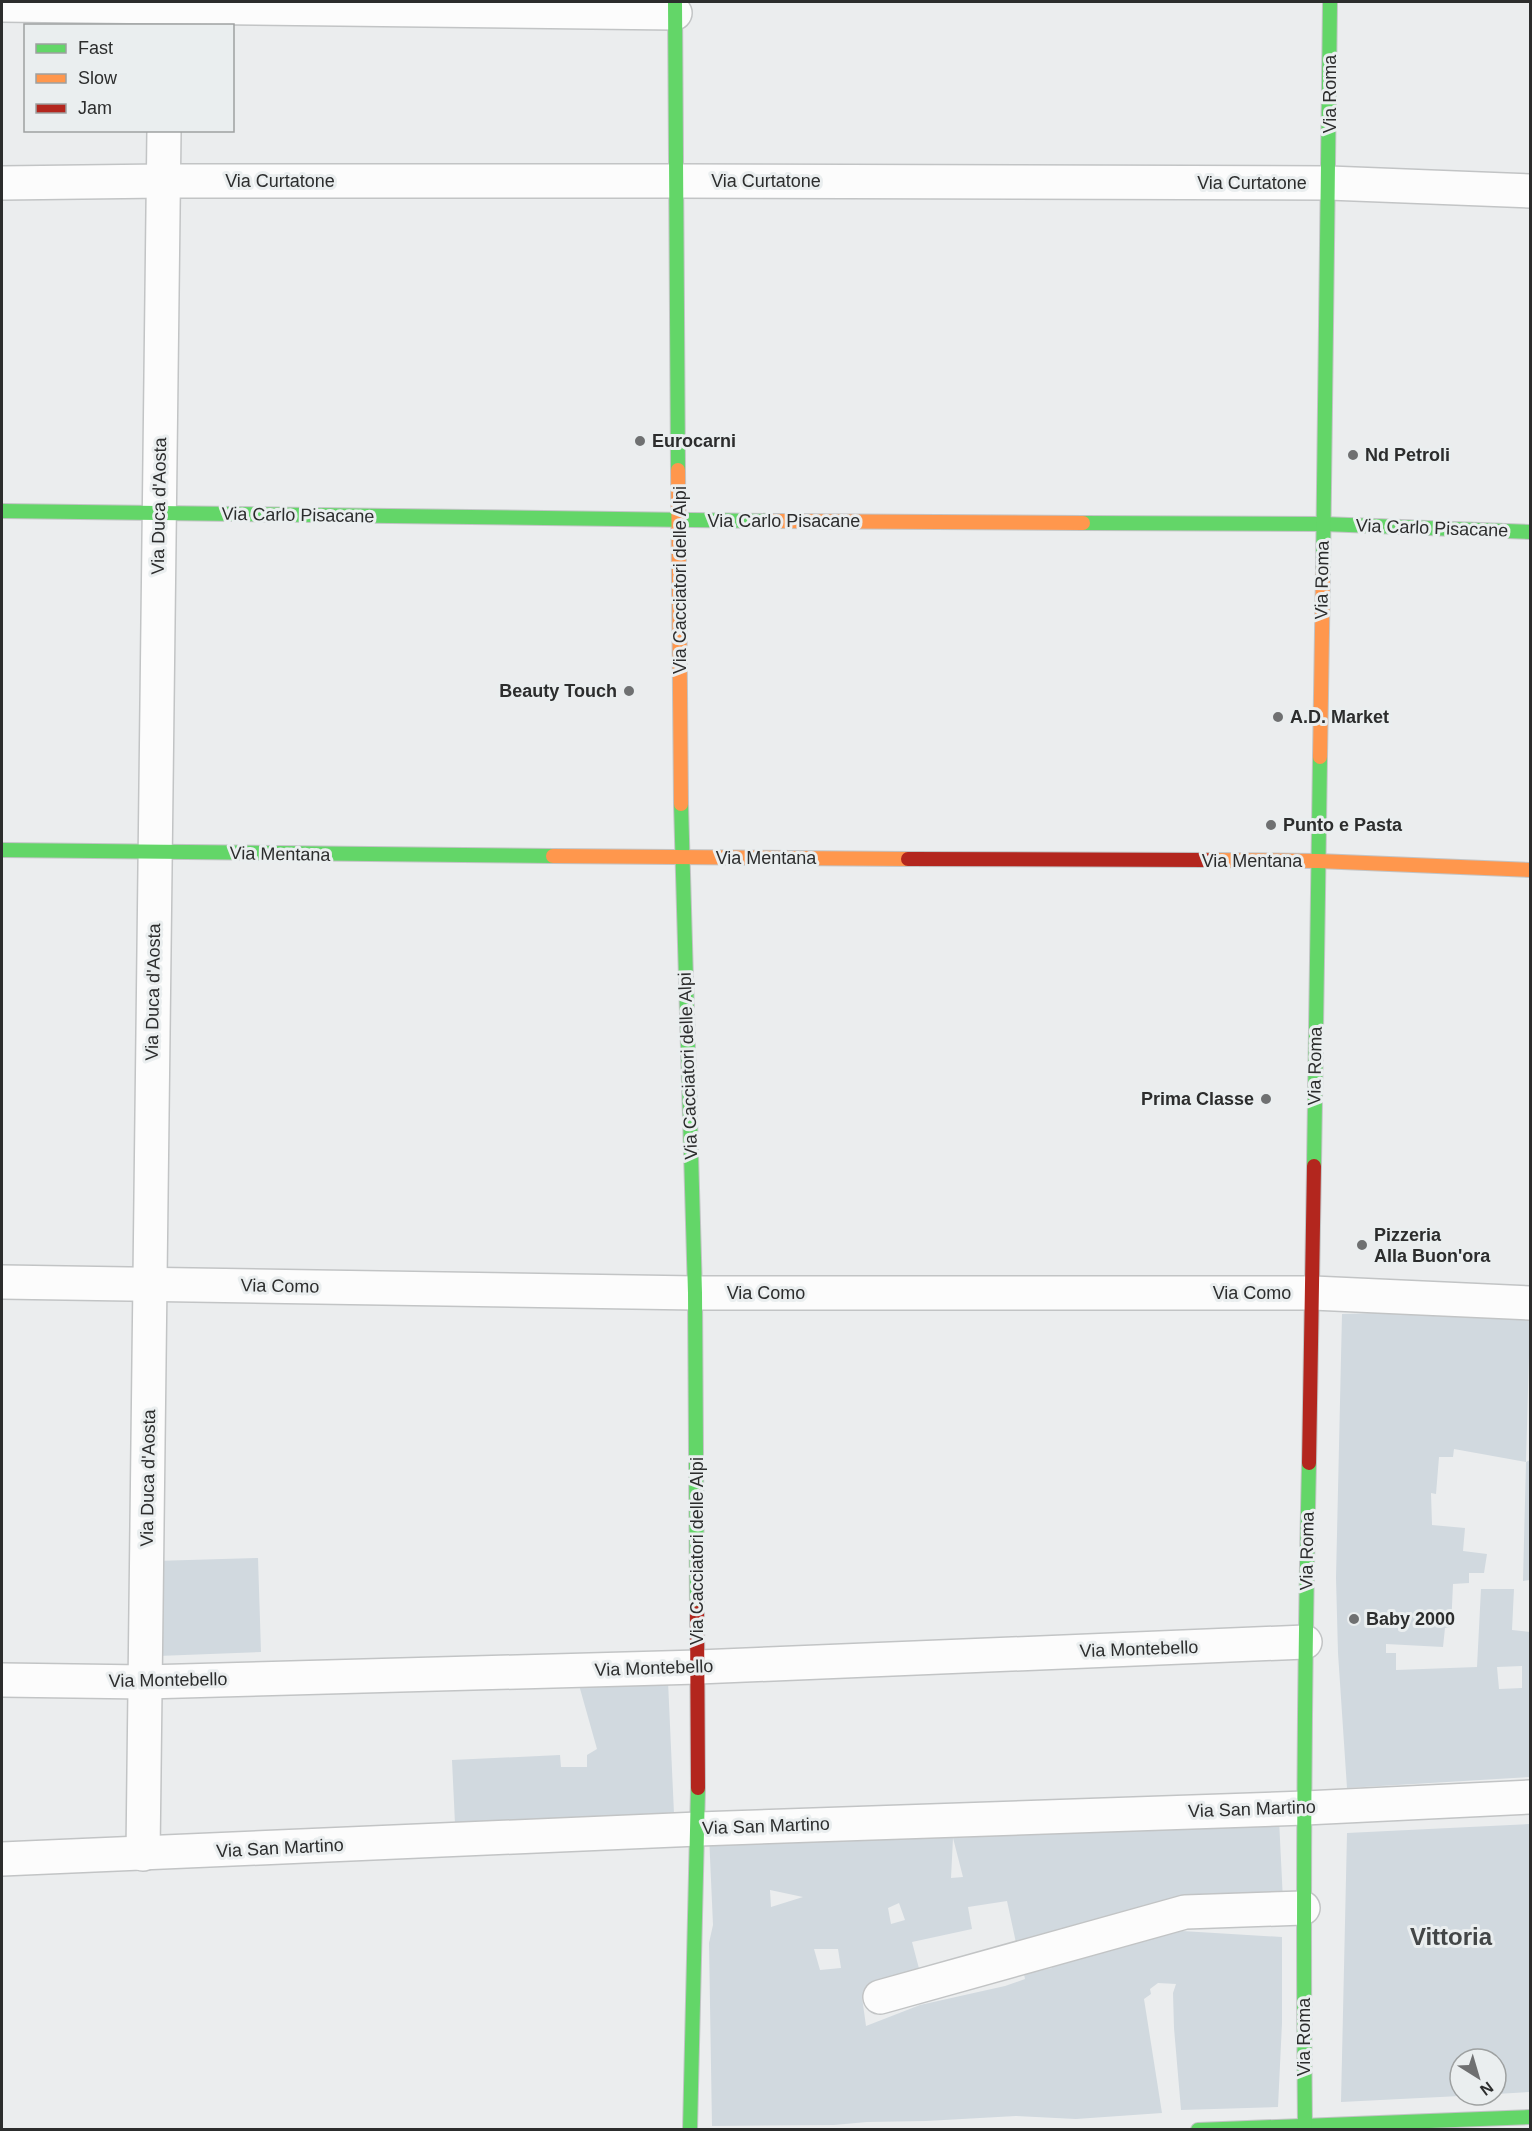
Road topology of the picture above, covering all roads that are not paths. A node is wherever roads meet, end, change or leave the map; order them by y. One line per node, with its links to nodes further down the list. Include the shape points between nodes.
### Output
1 (1330, 2): 9 (street, Via Roma)
2 (2, 5): 4 (street)
3 (675, 7): 4 (street); 7 (street, Via Cacciatori delle Alpi)
4 (165, 11)
5 (164, 132): 6 (street, Via Duca d'Aosta)
6 (163, 181): 7 (street, Via Curtatone); 8 (street, Via Curtatone); 12 (street, Via Duca d'Aosta)
7 (678, 181): 9 (street, Via Curtatone); 13 (street, Via Cacciatori delle Alpi)
8 (2, 183)
9 (1329, 183): 10 (street, Via Curtatone); 14 (street, Via Roma)
10 (1530, 191)
11 (2, 511): 12 (street, Via Carlo Pisacane)
12 (159, 513): 13 (street, Via Carlo Pisacane); 17 (street, Via Duca d'Aosta)
13 (680, 521): 14 (street, Via Carlo Pisacane); 18 (street, Via Cacciatori delle Alpi)
14 (1323, 524): 15 (street, Via Carlo Pisacane); 19 (street, Via Roma)
15 (1530, 532)
16 (2, 850): 17 (street, Via Mentana)
17 (155, 852): 18 (street, Via Mentana); 22 (street, Via Duca d'Aosta)
18 (681, 858): 19 (street, Via Mentana); 23 (street, Via Cacciatori delle Alpi)
19 (1317, 861): 20 (street, Via Mentana); 24 (street, Via Roma)
20 (1530, 870)
21 (2, 1282): 22 (street, Via Como)
22 (150, 1284): 23 (street, Via Como); 29 (street, Via Duca d'Aosta)
23 (695, 1293): 24 (street, Via Como); 27 (street, Via Cacciatori delle Alpi)
24 (1313, 1293): 25 (street, Via Como); 26 (street, Via Roma)
25 (1530, 1303)
26 (1305, 1642): 27 (street, Via Montebello); 31 (street, Via Roma)
27 (698, 1667): 29 (street, Via Montebello); 32 (street, Via Cacciatori delle Alpi)
28 (2, 1680): 29 (street, Via Montebello)
29 (145, 1682): 33 (street, Via Duca d'Aosta)
30 (1530, 1797): 31 (street, Via San Martino)
31 (1305, 1808): 32 (street, Via San Martino); 35 (street, Via Roma)
32 (698, 1829): 33 (street, Via San Martino); 39 (street, Via Cacciatori delle Alpi)
33 (143, 1854): 34 (street, Via San Martino)
34 (2, 1859)
35 (1303, 1908): 36 (street, via 1185,1912); 38 (street, Via Roma)
36 (880, 1997)
37 (1530, 2117): 38 (street)
38 (1305, 2127): 40 (street)
39 (690, 2130)
40 (1198, 2130)

